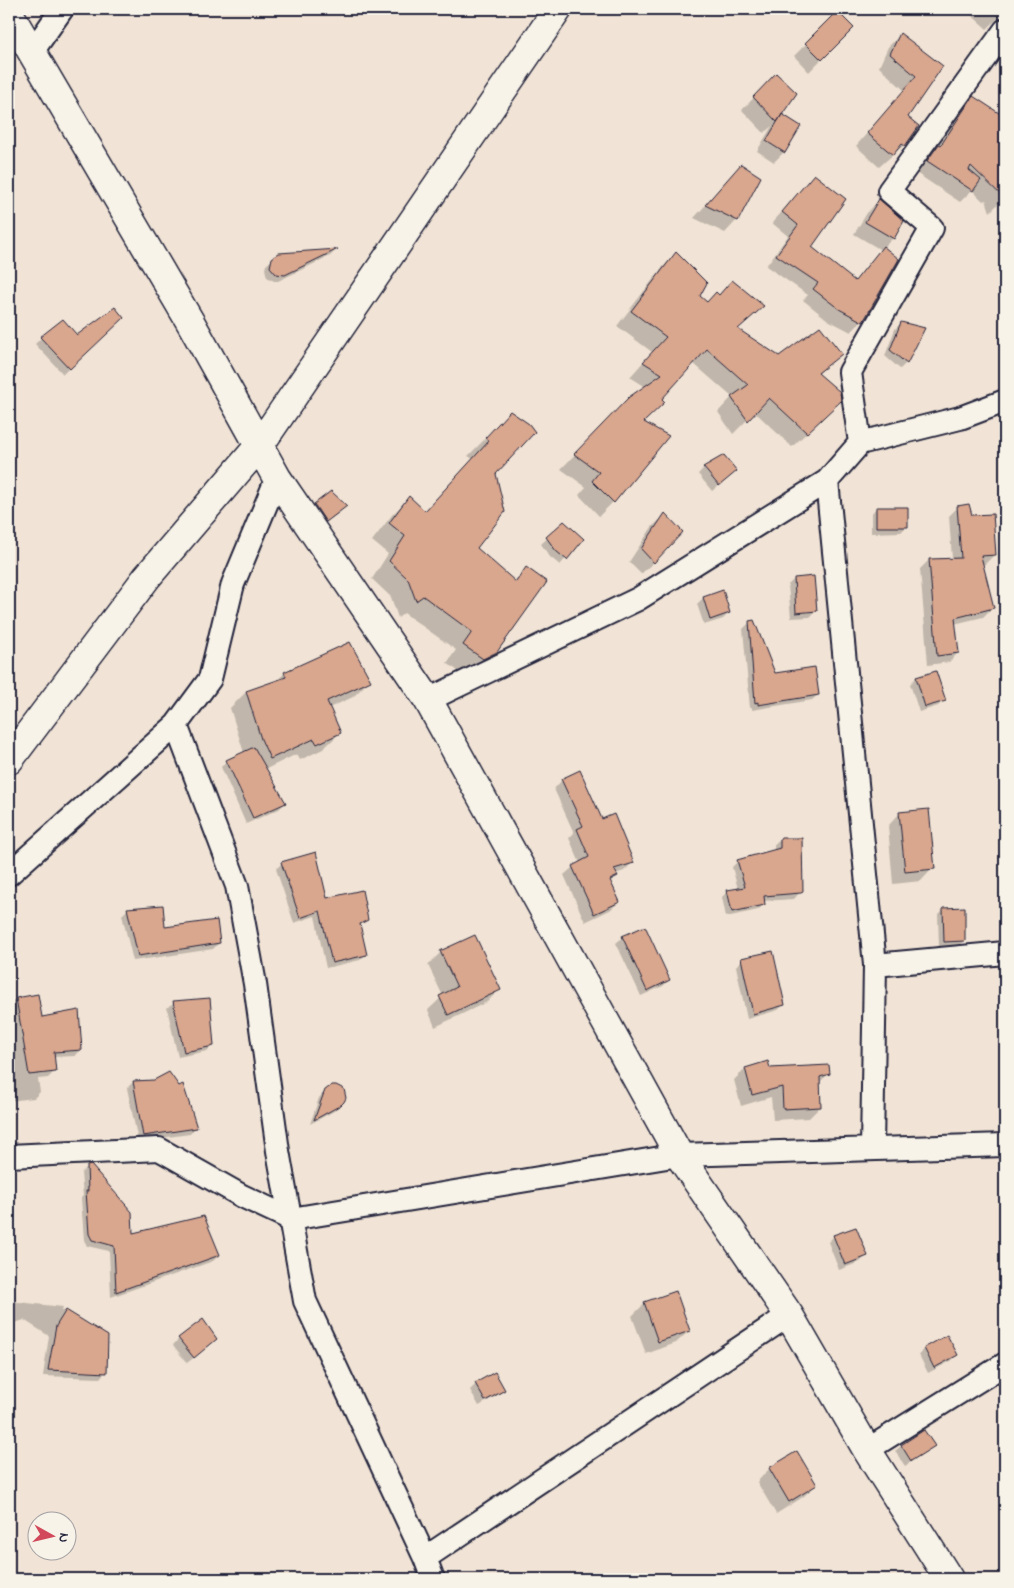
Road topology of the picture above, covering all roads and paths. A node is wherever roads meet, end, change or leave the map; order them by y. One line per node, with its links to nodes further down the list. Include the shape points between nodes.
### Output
1 (62, 9): 5 (street)
2 (558, 9): 8 (street)
3 (9, 12): 5 (street)
4 (1005, 30): 7 (street, via 889,191 932,228 850,372)
5 (32, 52): 8 (street)
6 (1005, 401): 7 (street, via 960,418)
7 (860, 443): 10 (street)
8 (259, 446): 9 (street); 13 (street, via 147,577)
9 (277, 478): 11 (street); 12 (street, via 233,584 210,679)
10 (827, 481): 11 (street, via 638,599); 16 (street)
11 (428, 700): 19 (street)
12 (176, 725): 14 (street); 21 (street, via 237,886)
13 (9, 760)
14 (9, 874)
15 (1005, 954): 16 (street)
16 (875, 965): 18 (street)
17 (1005, 1145): 18 (street)
18 (872, 1149): 19 (street)
19 (679, 1155): 21 (street); 22 (street)
20 (9, 1156): 21 (street, via 159,1149 242,1196)
21 (291, 1219): 25 (street, via 305,1301)
22 (789, 1315): 24 (street); 25 (street)
23 (1005, 1364): 24 (street)
24 (867, 1450): 27 (street)
25 (425, 1558): 26 (street)
26 (433, 1579)
27 (949, 1579)

